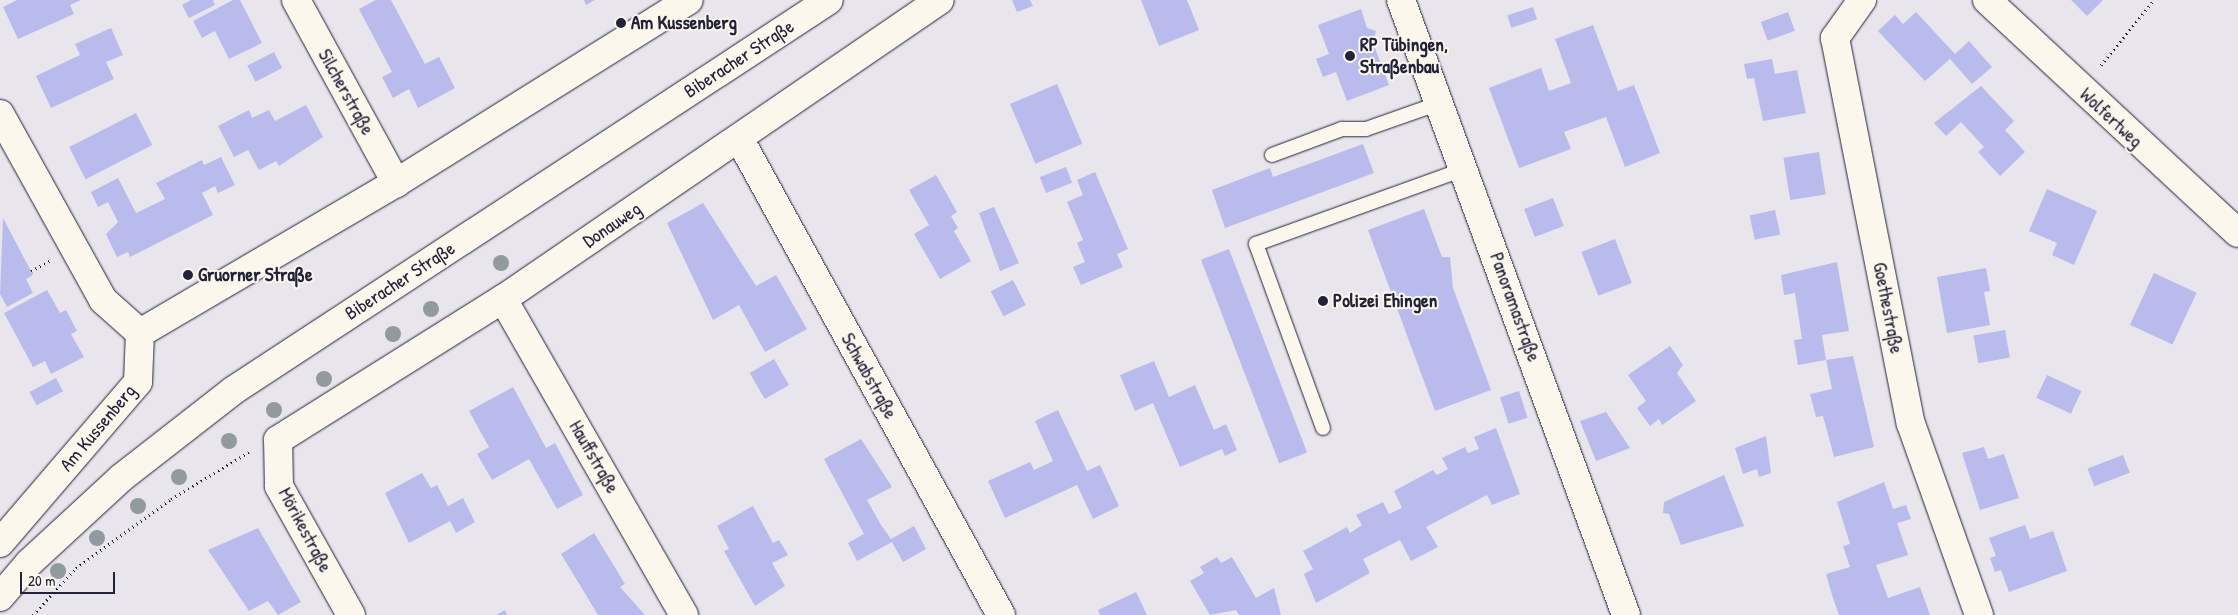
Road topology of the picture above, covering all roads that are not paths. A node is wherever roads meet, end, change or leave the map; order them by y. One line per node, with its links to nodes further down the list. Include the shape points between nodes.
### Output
1 (296, 0): 13 (street, Silcherstraße)
2 (829, 0): 20 (street, Biberacher Straße, via 234,390 120,478 29,562)
3 (940, 0): 10 (street, Donauweg)
4 (1402, 0): 8 (street, Panoramastraße)
5 (1862, 0): 25 (street, Goethestraße, via 1835,38 1836,46 1911,424)
6 (1987, 0): 14 (street, Wolfertweg)
7 (680, 2): 13 (street)
8 (1440, 103): 11 (lane, via 1366,129 1342,129); 12 (street, Panoramastraße)
9 (0, 114): 16 (street, via 103,300)
10 (739, 138): 15 (street, Donauweg); 23 (street, Schwabstraße)
11 (1272, 155)
12 (1464, 169): 17 (lane, via 1256,244); 24 (street, Panoramastraße)
13 (396, 183): 16 (street)
14 (2238, 233)
15 (503, 299): 18 (street, Donauweg); 22 (street, Hauffstraße)
16 (140, 333): 19 (street, Am Kussenberg, via 138,382)
17 (1323, 428)
18 (278, 440): 21 (street, Mörikestraße, via 279,486)
19 (0, 543)
20 (0, 598)
21 (351, 615)
22 (684, 615)
23 (1000, 615)
24 (1626, 615)
25 (1979, 615)

